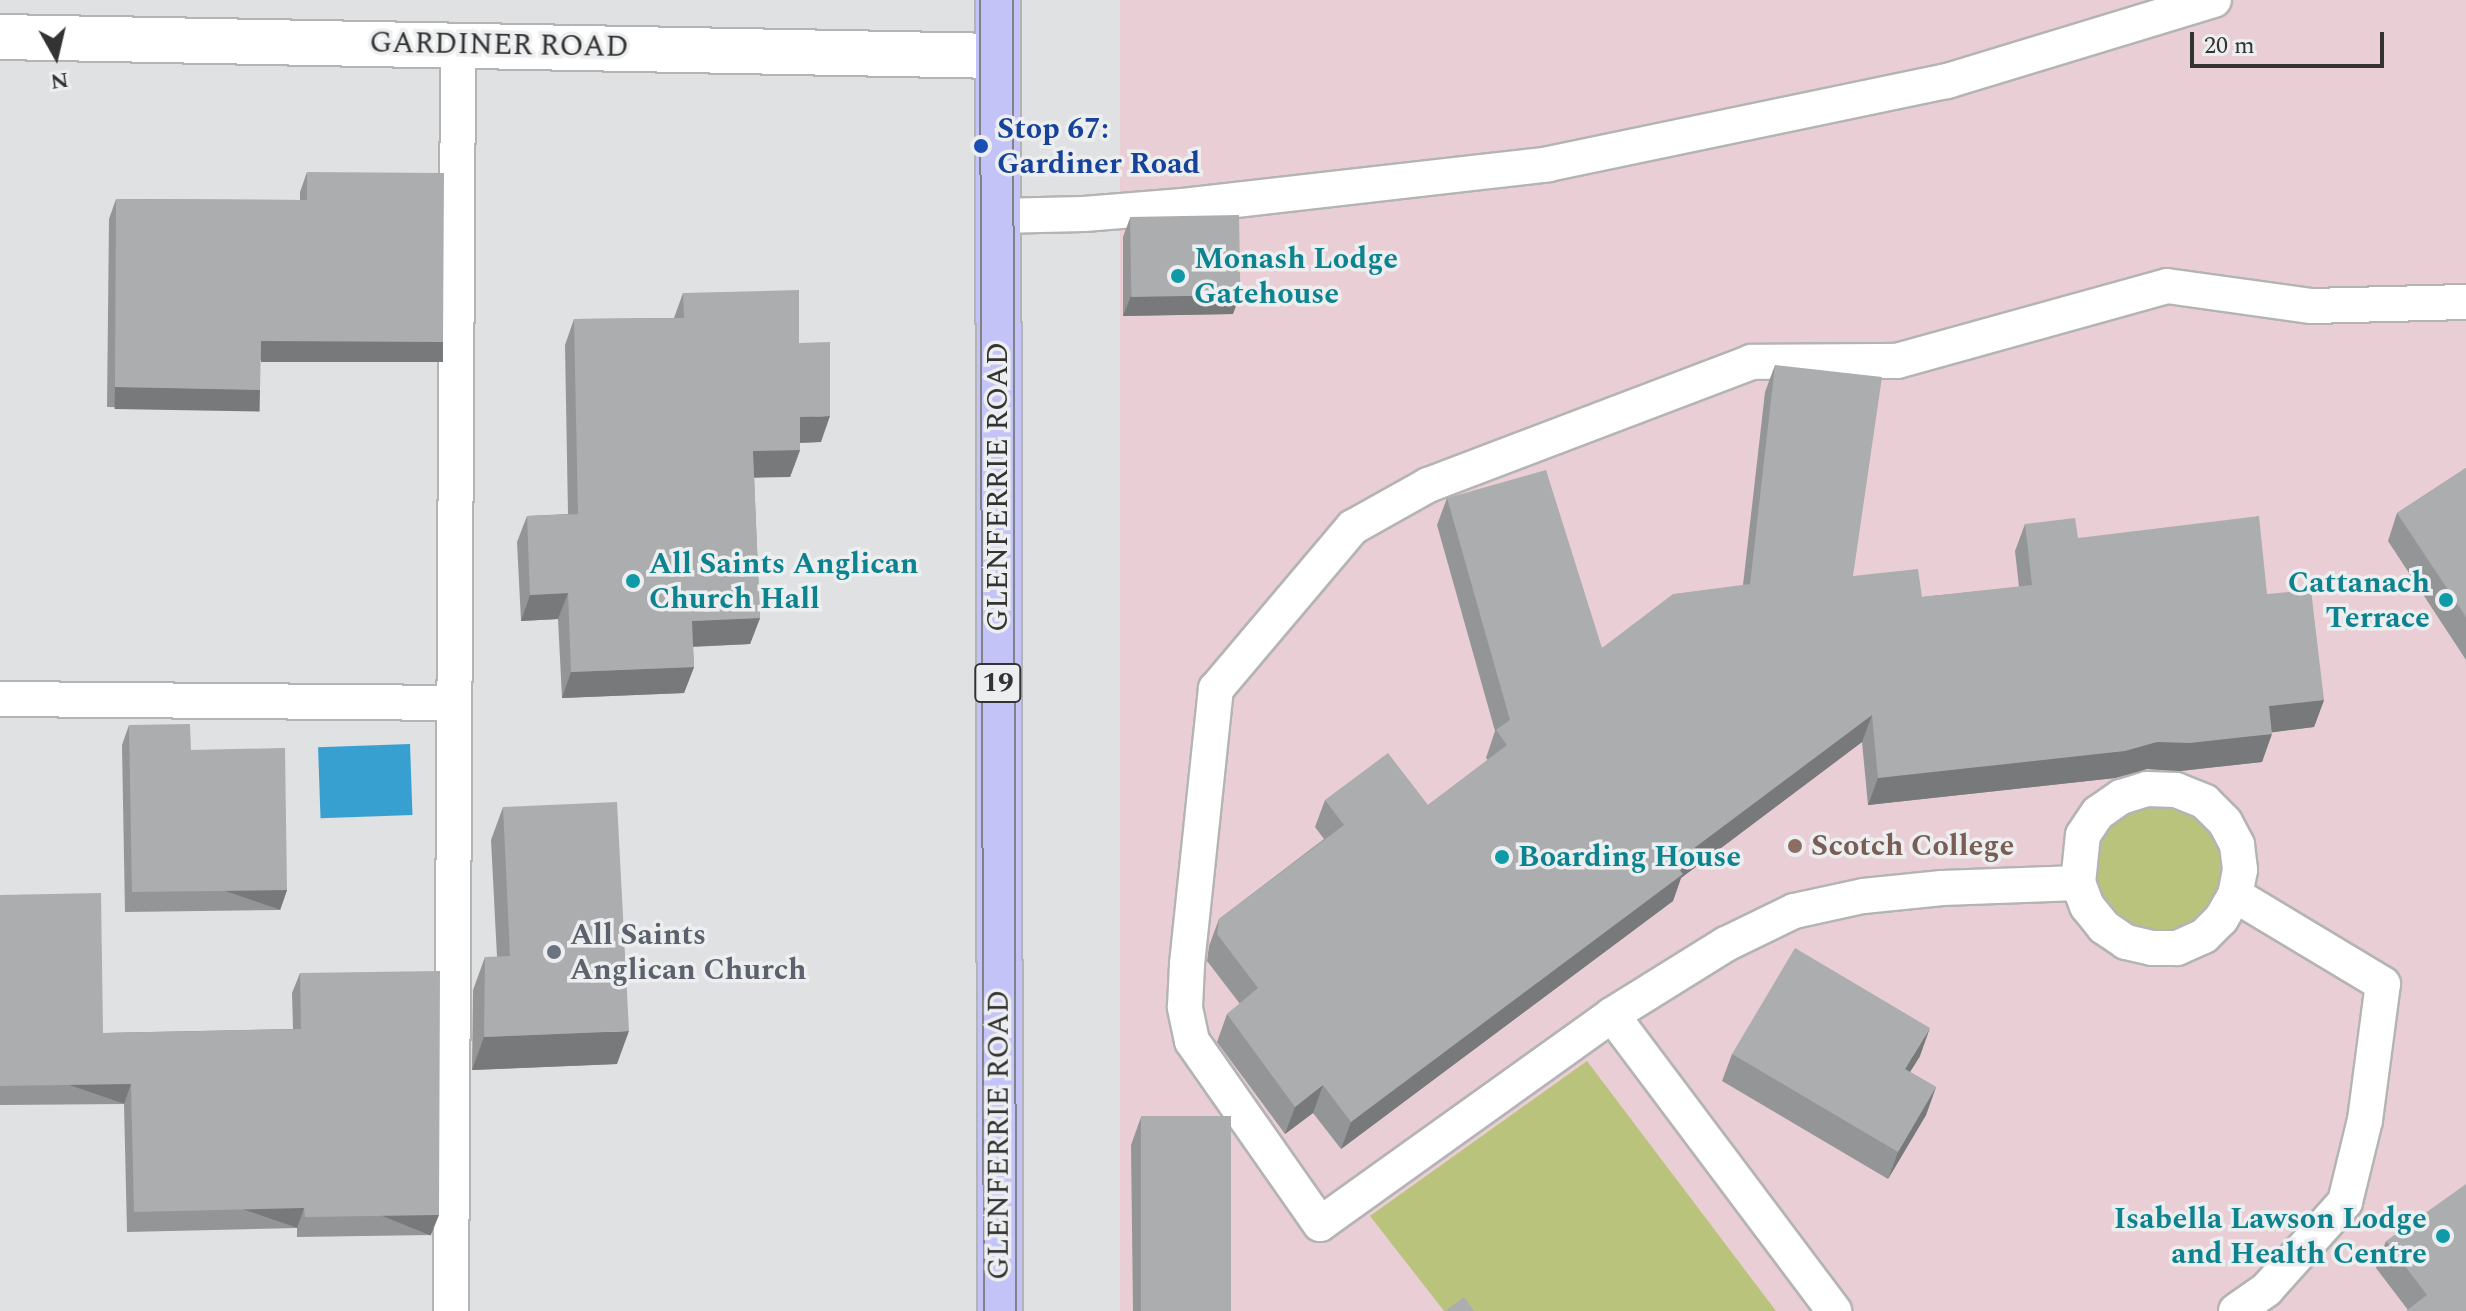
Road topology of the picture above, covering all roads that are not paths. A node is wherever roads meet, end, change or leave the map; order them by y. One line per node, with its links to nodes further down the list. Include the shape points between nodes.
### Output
1 (998, 0): 5 (main road, GLENFERRIE ROAD / 19)
2 (2214, 0): 6 (lane, via 1947,81 1549,164 1183,206)
3 (0, 37): 4 (street, GARDINER ROAD)
4 (458, 43): 5 (street, GARDINER ROAD); 9 (lane)
5 (998, 56): 6 (main road, GLENFERRIE ROAD / 19)
6 (997, 216): 14 (main road, GLENFERRIE ROAD / 19)
7 (2466, 302): 12 (lane, via 2312,306 2167,286 1897,361 1751,362 1428,485 1353,527 1216,689 1187,964 1185,1007 1192,1041 1320,1224)
8 (0, 699): 9 (lane)
9 (453, 703): 13 (lane)
10 (2078, 883): 11 (lane, via 2104,927 2126,942 2152,948 2177,948 2204,936); 11 (lane, via 2083,835 2098,813 2121,797 2147,789 2176,790 2205,802 2225,822 2237,845); 12 (lane, via 1863,896 1794,911 1726,944)
11 (2235, 895): 16 (lane, via 2383,984 2365,1120 2345,1202 2267,1289)
12 (1612, 1015): 15 (lane)
13 (451, 1311)
14 (1000, 1311)
15 (1834, 1311)
16 (2236, 1311)

